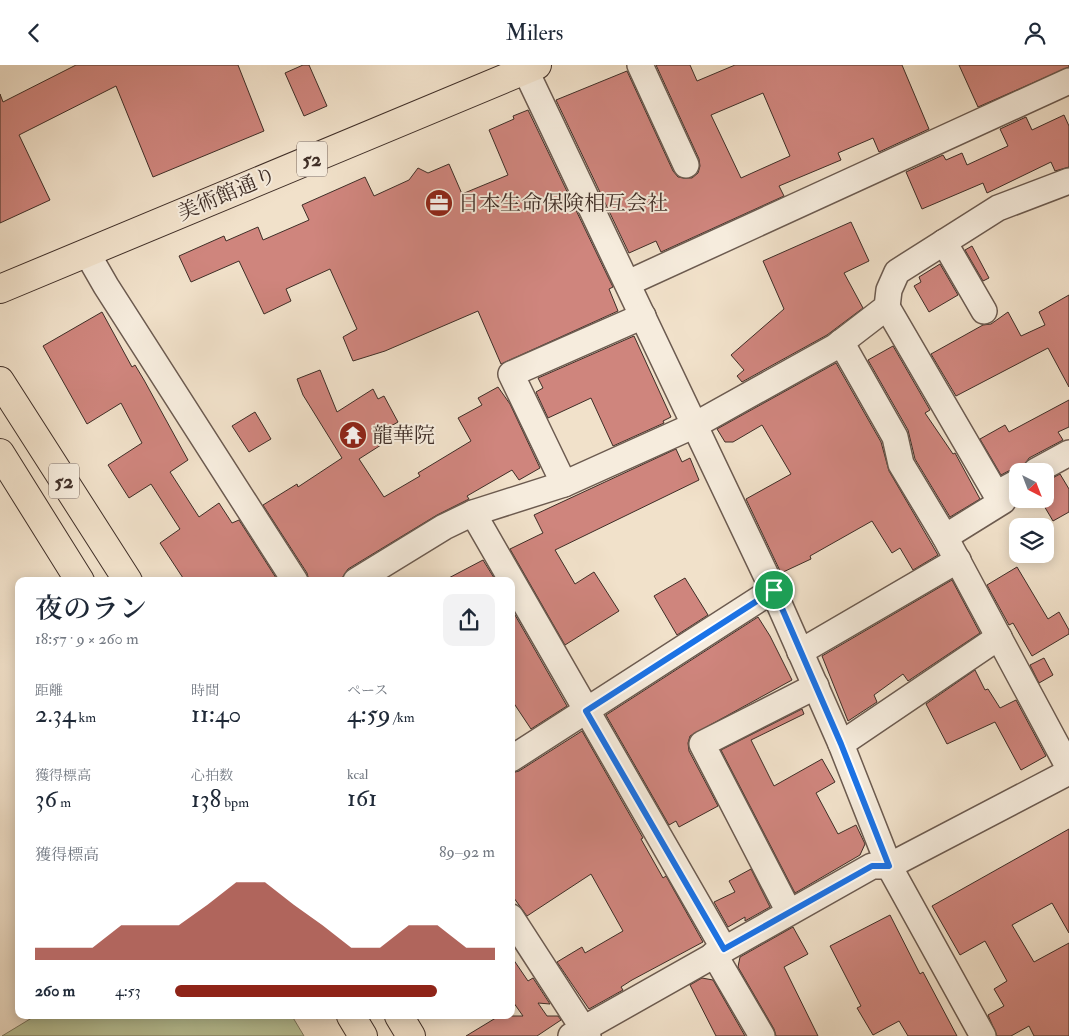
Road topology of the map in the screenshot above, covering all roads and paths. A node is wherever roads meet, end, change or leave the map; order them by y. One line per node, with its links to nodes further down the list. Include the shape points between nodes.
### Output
1 (640, 65): 4 (street)
2 (529, 66): 7 (highway, 美術館通り / 52); 8 (street)
3 (1069, 81): 8 (street)
4 (686, 165)
5 (1066, 188): 6 (street, via 998,208)
6 (944, 243): 10 (street, via 897,273); 11 (street)
7 (87, 253): 9 (highway, 美術館通り / 52); 26 (street)
8 (628, 283): 12 (street)
9 (0, 289)
10 (887, 307): 13 (street); 20 (street)
11 (984, 311)
12 (643, 316): 15 (street); 19 (street, via 511,374)
13 (841, 342): 15 (street); 22 (street, via 895,437 901,464)
14 (0, 381): 25 (highway, 52)
15 (695, 425): 19 (street); 30 (street)
16 (0, 453): 24 (highway, 52)
17 (1069, 453): 18 (street)
18 (1051, 463)
19 (564, 484): 21 (street)
20 (1007, 488): 22 (street, via 1003,501)
21 (472, 513): 27 (street); 28 (street)
22 (945, 537): 23 (street)
23 (958, 560): 31 (street); 32 (street)
24 (78, 577)
25 (125, 577)
26 (292, 577)
27 (363, 577)
28 (509, 577)
29 (515, 588): 34 (street)
30 (774, 590): 32 (street); 34 (street)
31 (999, 637): 35 (street); 37 (street)
32 (800, 652): 33 (street)
33 (816, 686): 35 (street); 39 (street, via 702,744)
34 (586, 711): 36 (street); 41 (street)
35 (841, 744): 38 (street)
36 (515, 756)
37 (1069, 770): 38 (street)
38 (889, 866): 39 (street, via 872,866); 48 (street)
39 (789, 912): 41 (street)
40 (515, 924): 44 (street)
41 (719, 951): 44 (street); 47 (street)
42 (353, 1019): 45 (highway)
43 (401, 1019): 46 (highway)
44 (581, 1034)
45 (363, 1036)
46 (411, 1036)
47 (762, 1036)
48 (983, 1036)

